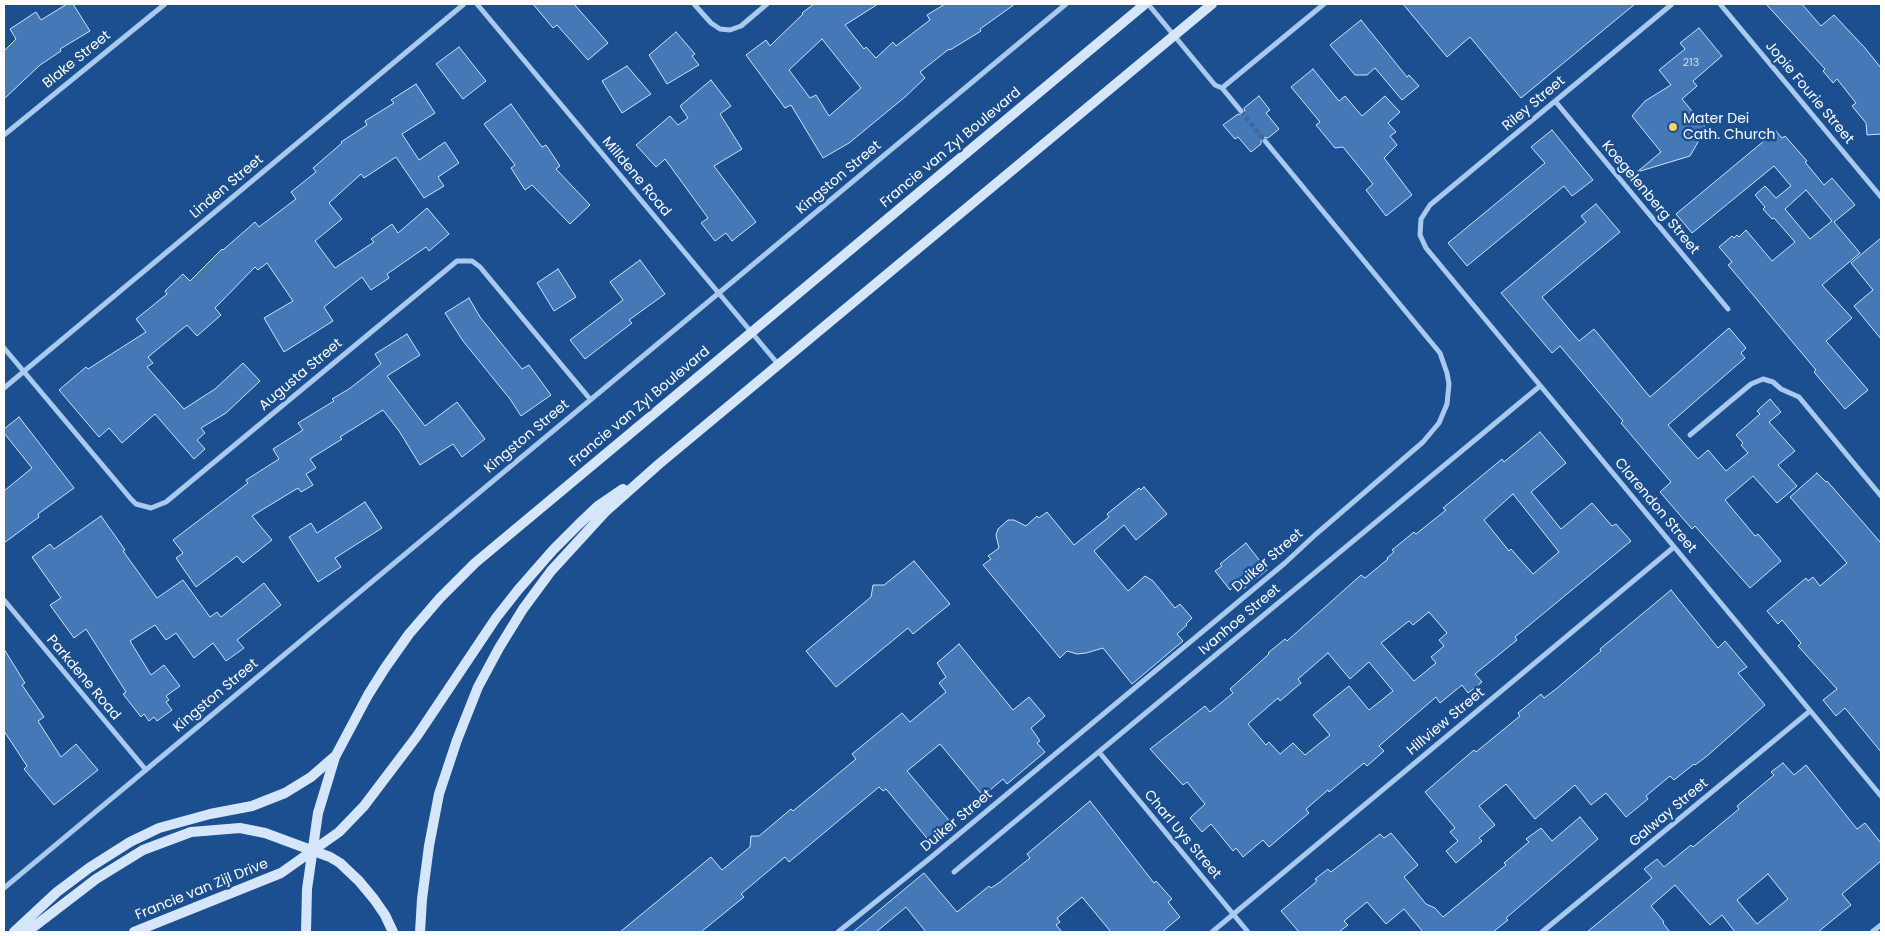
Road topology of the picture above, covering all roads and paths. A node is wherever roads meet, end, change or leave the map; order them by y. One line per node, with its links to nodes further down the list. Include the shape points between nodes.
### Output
1 (165, 4): 16 (street, Blake Street)
2 (464, 4): 25 (street, Linden Street)
3 (477, 4): 20 (street, Milldene Road)
4 (694, 4): 5 (street, via 711,23 720,29 730,30)
5 (767, 4)
6 (1066, 4): 20 (street, Kingston Street)
7 (1147, 4): 12 (street); 22 (main road, Francie van Zyl Boulevard)
8 (1212, 4): 12 (main road)
9 (1324, 4): 13 (street)
10 (1672, 4): 14 (street, Riley Street)
11 (1720, 4): 18 (street, Jopie Fourie Street)
12 (1174, 35): 13 (street, via 1215,84); 24 (main road)
13 (1222, 88): 15 (street)
14 (1555, 101): 19 (street, Riley Street, via 1430,205); 21 (street, Koegelenberg Street)
15 (1241, 111)
16 (4, 135)
17 (1265, 140): 51 (street, Duiker Street, via 1440,353 1449,384 1447,404 1439,423 1424,442 1285,563)
18 (1881, 197)
19 (1419, 228): 26 (street, Clarendon Street, via 1426,248)
20 (718, 293): 22 (street, Milldene Road); 28 (street, Kingston Street)
21 (1728, 309)
22 (752, 332): 24 (street, Milldene Road); 36 (main road, Francie van Zyl Boulevard, via 457,580 409,634 385,668)
23 (4, 348): 25 (street)
24 (779, 365): 30 (main road)
25 (24, 372): 27 (street, Linden Street); 28 (street, Augusta Street, via 131,499 143,508 159,507 452,264 467,260 480,267)
26 (1540, 386): 32 (street, Clarendon Street); 35 (street, Ivanhoe Street)
27 (4, 388)
28 (590, 399): 37 (street, Kingston Street)
29 (1690, 435): 31 (street, via 1751,384 1763,379 1773,382 1799,397)
30 (659, 464): 40 (main road, Francie van Zijl Drive, via 598,506 553,550 496,618 417,736 364,806 339,832); 50 (main road, via 605,512 550,571 518,617 478,687 439,794 424,872)
31 (1881, 496)
32 (1674, 547): 34 (street, Clarendon Street); 43 (street, Hillview Street)
33 (4, 600): 37 (street, Parkdene Road)
34 (1810, 711): 38 (street, Clarendon Street); 54 (street, Galway Street)
35 (1099, 752): 41 (street, Ivanhoe Street); 43 (street, Charl Uys Street)
36 (334, 757): 40 (main road, Francie van Zyl Boulevard, via 318,813); 45 (main road, via 285,793 252,806 159,828 130,842 57,892)
37 (146, 770): 42 (street, Kingston Street)
38 (1879, 788): 39 (street, Clarendon Street)
39 (1881, 796)
40 (314, 850): 46 (main road, via 266,833 240,828 191,832 129,858); 47 (main road, Francie van Zijl Drive, via 281,873); 48 (main road, Francie van Zyl Boulevard, via 307,889); 49 (main road, via 330,857 359,881 385,914)
41 (954, 872)
42 (4, 888)
43 (1233, 915): 52 (street, Hillview Street); 53 (street, Charl Uys Street)
44 (1881, 924): 55 (street)
45 (14, 932)
46 (27, 932)
47 (134, 932)
48 (306, 932)
49 (393, 932)
50 (420, 932)
51 (838, 932)
52 (1212, 932)
53 (1248, 932)
54 (1542, 932)
55 (1872, 932)

